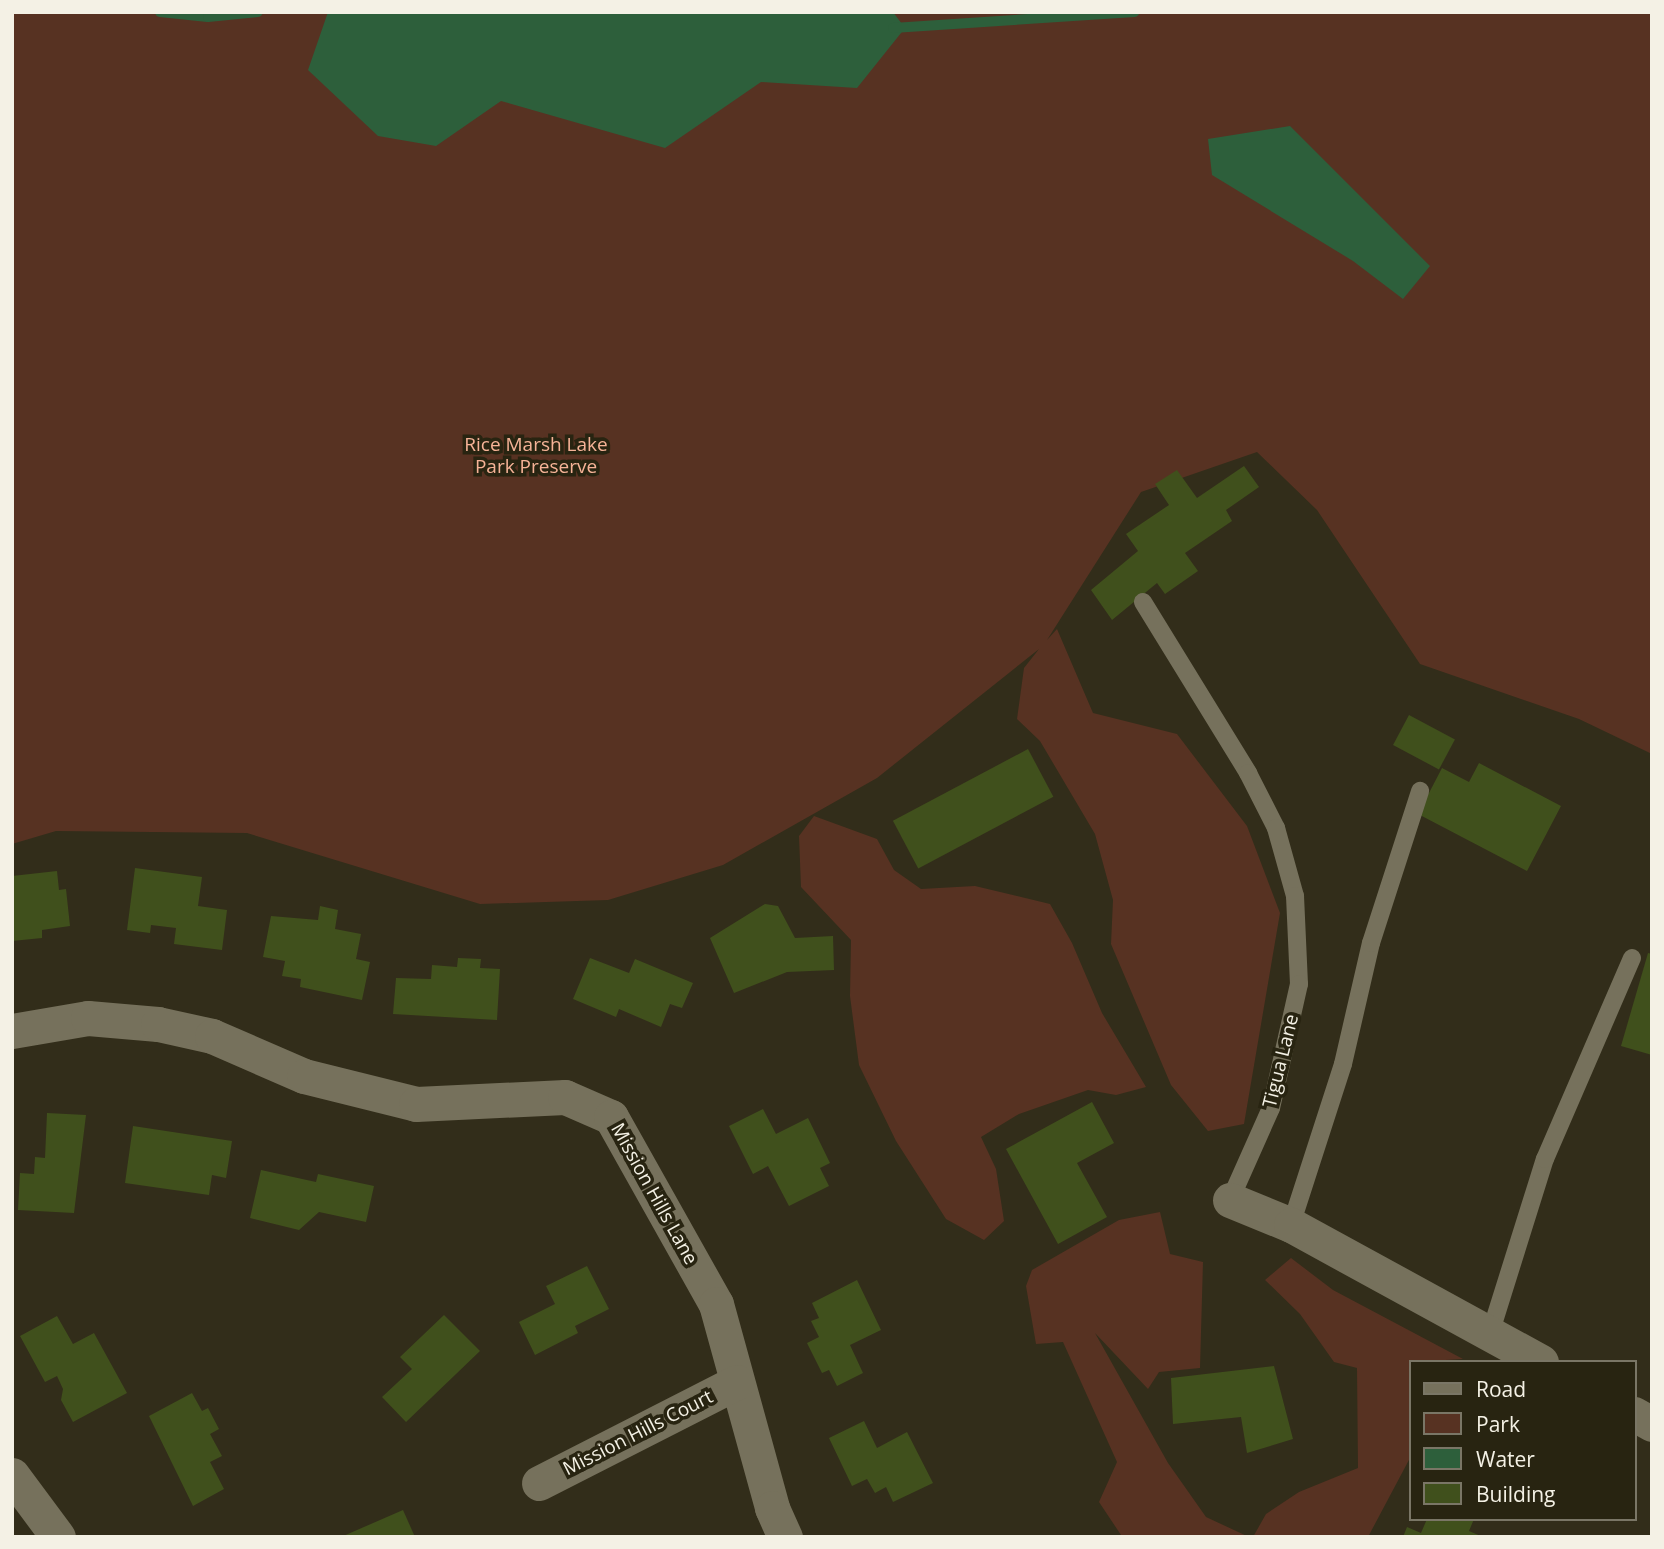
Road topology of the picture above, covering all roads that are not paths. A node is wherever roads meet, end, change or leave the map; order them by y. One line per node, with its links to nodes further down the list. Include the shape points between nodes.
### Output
1 (1143, 602): 5 (lane, Tigua Lane, via 1248,773 1276,828 1295,896 1299,984 1271,1108)
2 (1420, 791): 6 (lane, via 1371,943 1343,1064)
3 (1632, 958): 7 (lane, via 1545,1160)
4 (12, 1031): 9 (street, Mission Hills Lane, via 88,1018 158,1024 212,1036 304,1076 416,1104 565,1097 611,1117 716,1304)
5 (1230, 1200): 6 (street, Tigua Lane)
6 (1291, 1225): 7 (street, Tigua Lane)
7 (1490, 1334): 8 (street, Tigua Lane)
8 (1537, 1360)
9 (737, 1382): 13 (street, Mission Hills Court); 15 (street, Mission Hills Lane, via 772,1508)
10 (1636, 1415): 11 (street)
11 (1652, 1424)
12 (12, 1475): 14 (street)
13 (539, 1483)
14 (58, 1537)
15 (785, 1537)

